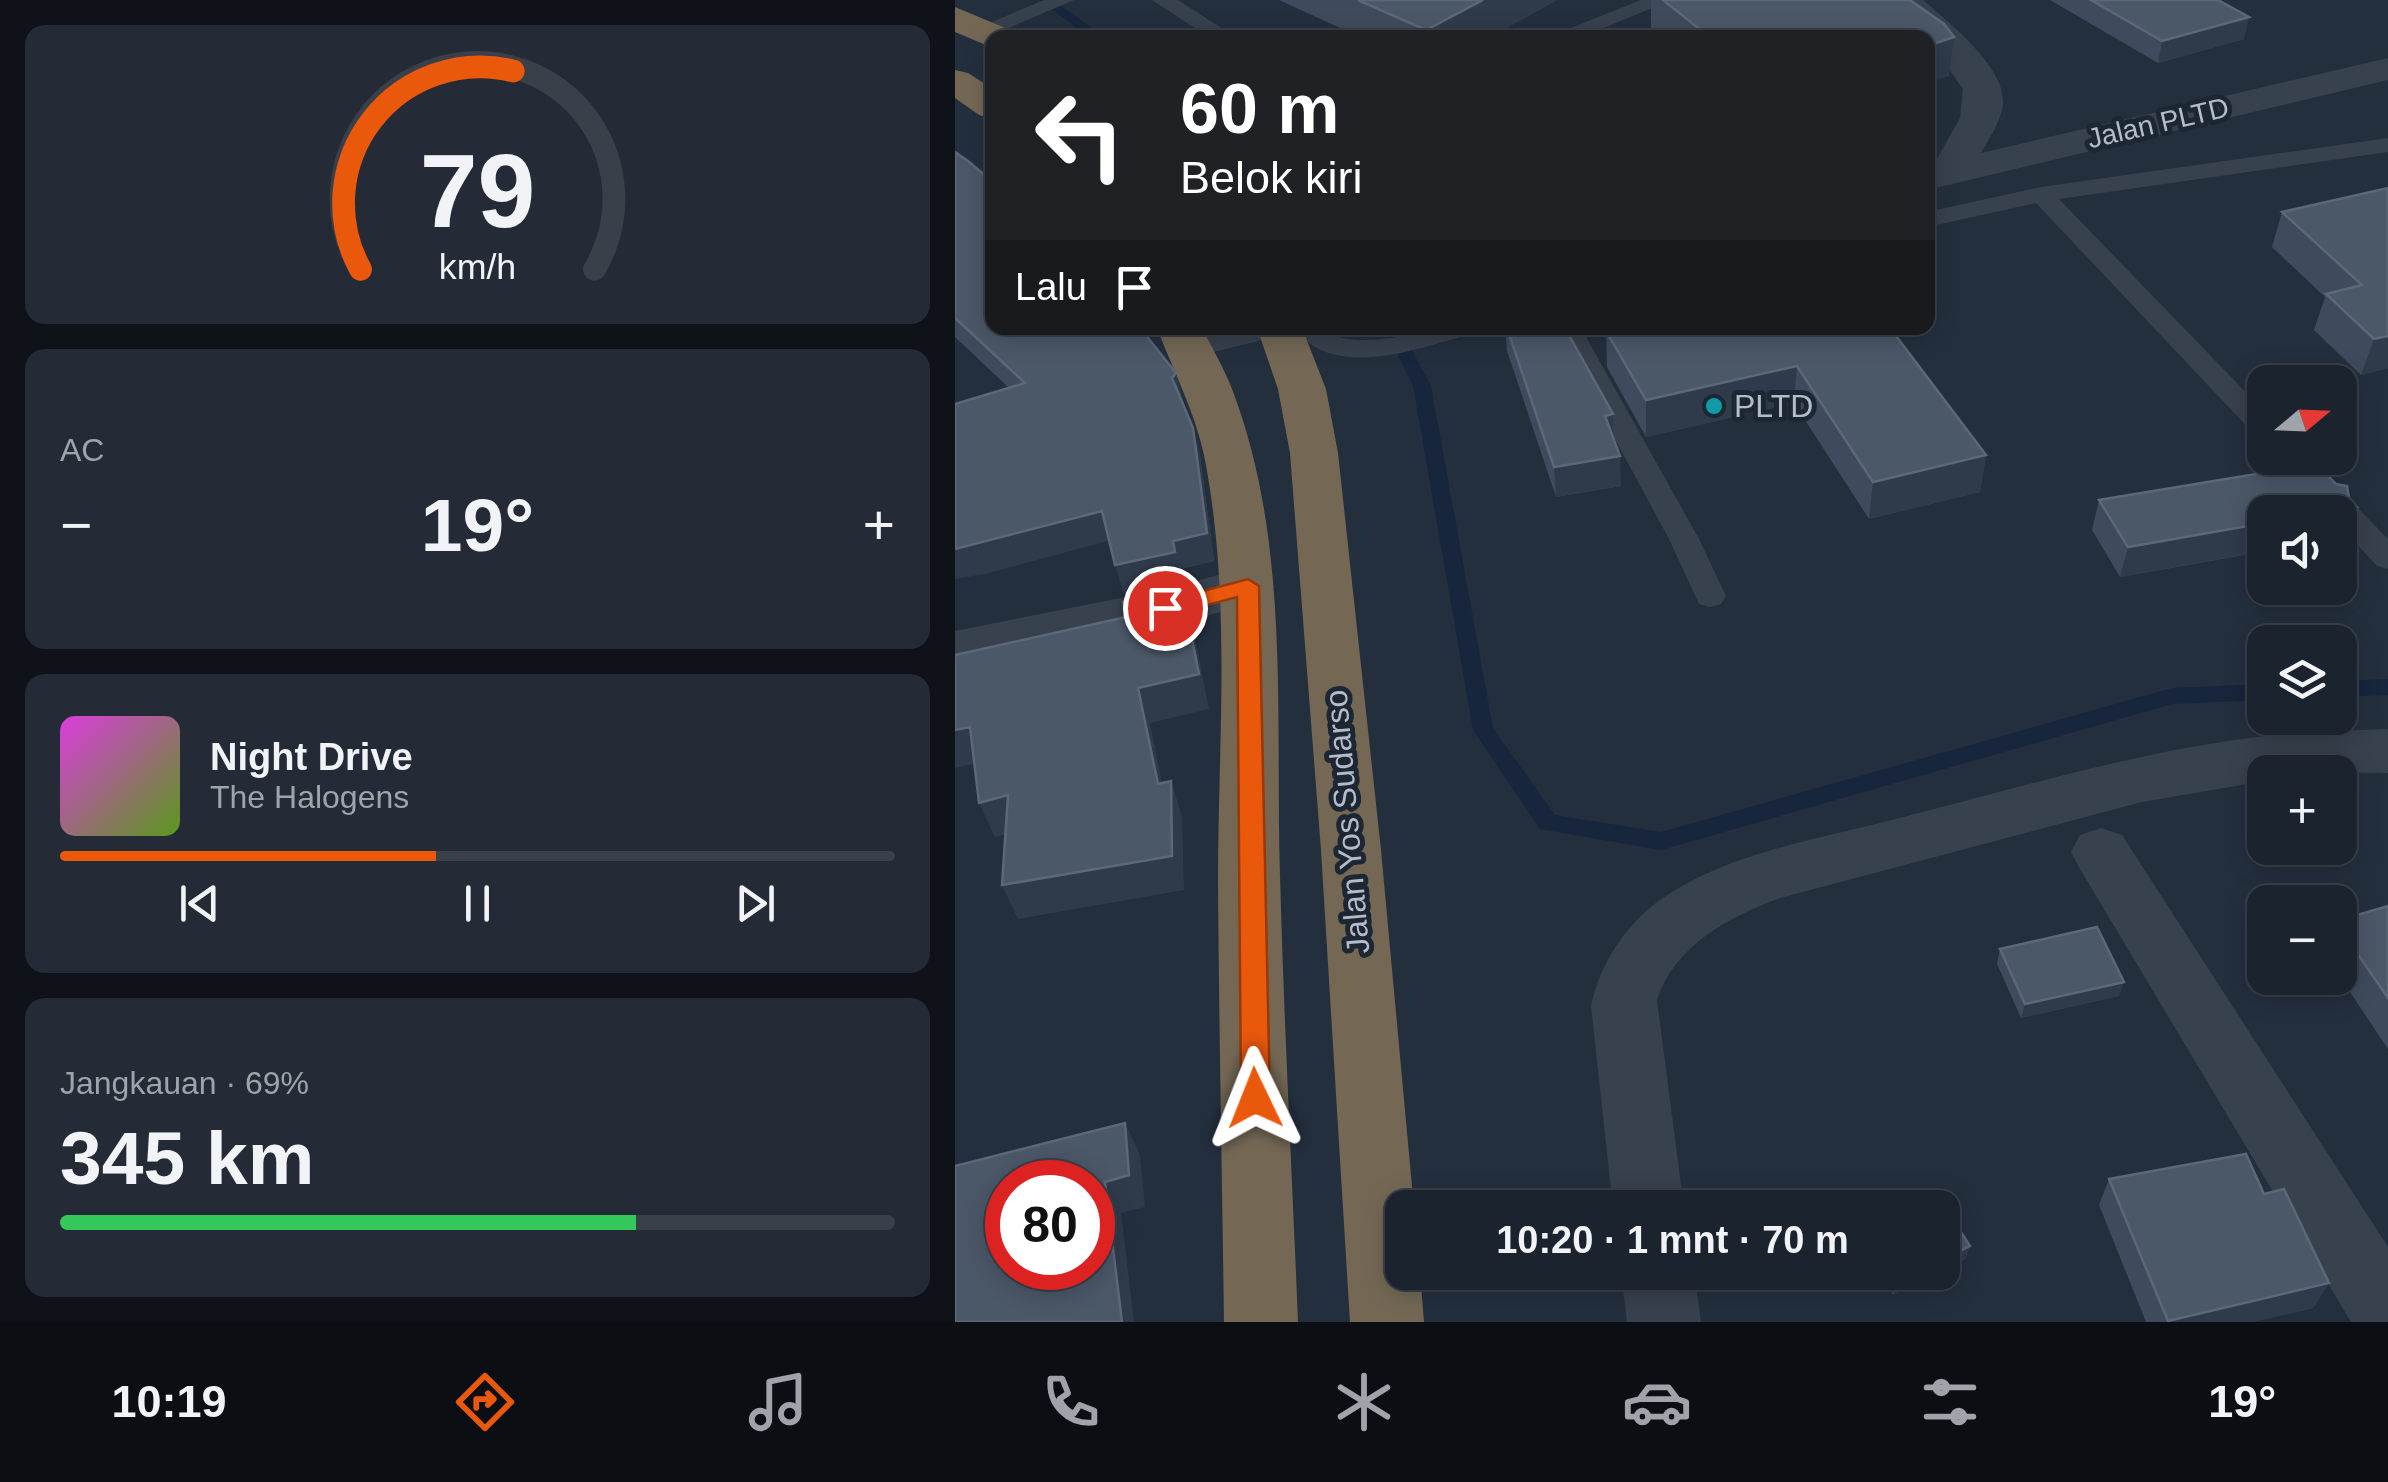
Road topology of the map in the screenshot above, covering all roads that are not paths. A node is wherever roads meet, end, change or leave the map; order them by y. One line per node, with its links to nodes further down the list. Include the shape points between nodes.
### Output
1 (1063, 0): 5 (lane)
2 (1163, 0): 6 (lane)
3 (1661, 0): 7 (lane)
4 (1910, 2): 12 (street, via 1983,83 1985,106)
5 (990, 26)
6 (1213, 30)
7 (1579, 30)
8 (2388, 68): 12 (street, Jalan PLTD)
9 (955, 81): 10 (highway)
10 (985, 102)
11 (2388, 145): 13 (lane)
12 (1938, 175)
13 (2041, 194): 14 (lane); 20 (lane)
14 (1935, 218)
15 (1282, 335): 32 (highway, Jalan Yos Sudarso, via 1302,389 1314,453)
16 (1315, 335): 17 (lane, via 1326,344 1361,349)
17 (1427, 335)
18 (1572, 335): 24 (lane)
19 (1184, 336): 23 (highway, via 1208,388)
20 (2247, 409)
21 (2309, 475): 22 (lane)
22 (2388, 558)
23 (1248, 586): 25 (street); 31 (highway)
24 (1710, 596)
25 (955, 651)
26 (2388, 751): 28 (street, via 2273,757 2142,779 1731,888 1656,938 1637,964 1623,1004)
27 (2101, 852): 30 (street)
28 (1647, 1190)
29 (1659, 1290): 33 (street)
30 (2388, 1314)
31 (1261, 1322)
32 (1387, 1322)
33 (1663, 1322)

